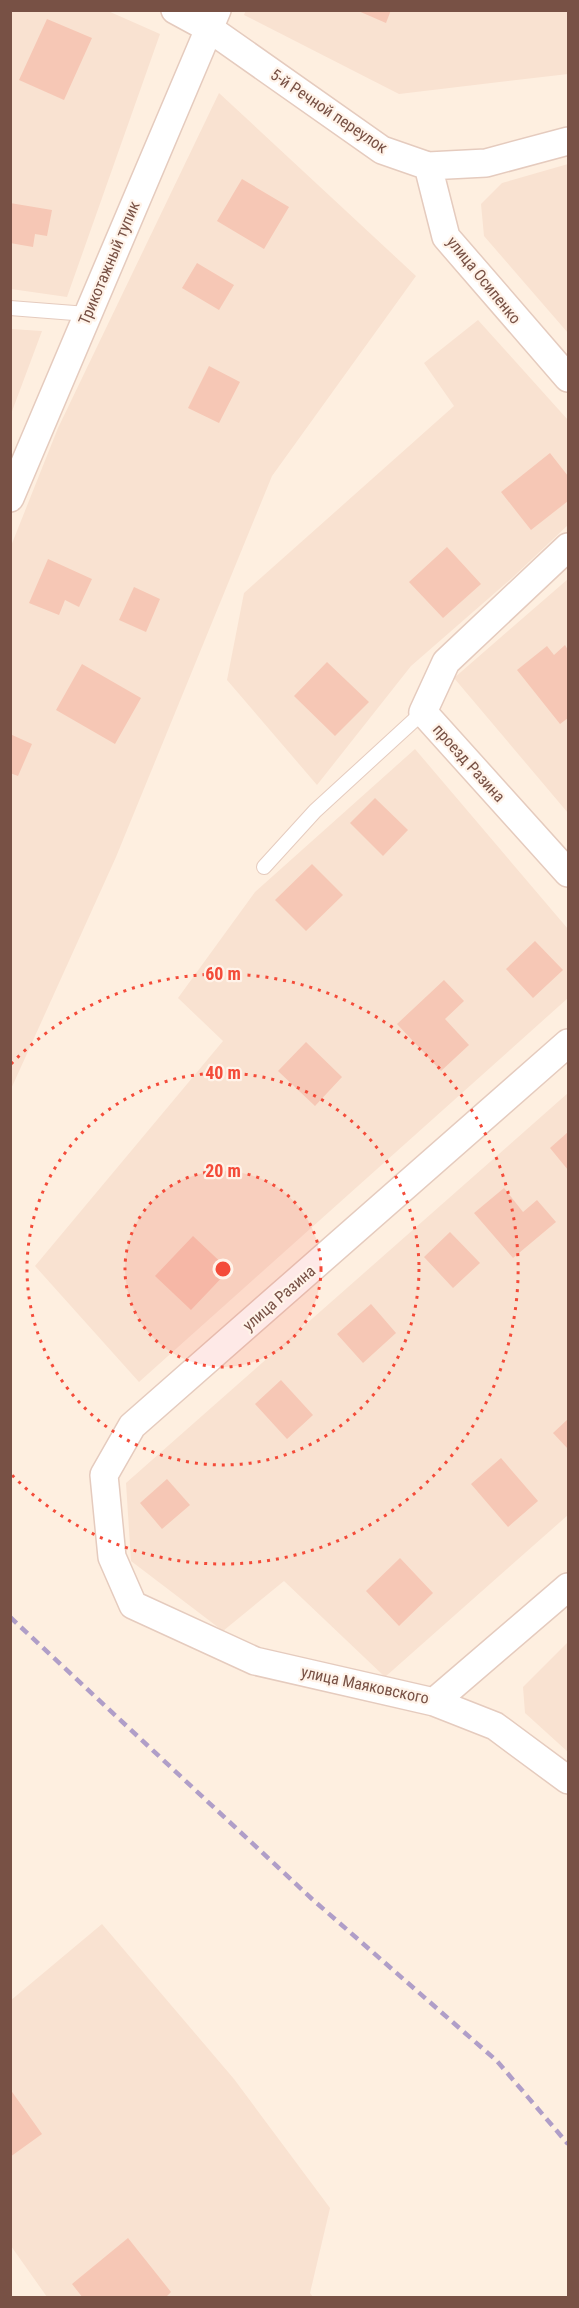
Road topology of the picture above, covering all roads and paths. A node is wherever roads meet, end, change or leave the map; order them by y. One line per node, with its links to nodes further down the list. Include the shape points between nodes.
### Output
1 (175, 10): 2 (street, 5-й Речной переулок)
2 (213, 20): 4 (street, 5-й Речной переулок, via 382,150); 6 (street, Трикотажный тупик)
3 (568, 141): 4 (street, 5-й Речной переулок, via 486,163)
4 (428, 166): 7 (street, улица Осипенко, via 446,237)
5 (10, 308): 6 (lane)
6 (87, 314): 8 (street, Трикотажный тупик)
7 (568, 378)
8 (10, 498)
9 (568, 547): 10 (street, проезд Разина, via 446,662)
10 (423, 712): 11 (lane, via 315,811); 12 (street, проезд Разина)
11 (264, 867)
12 (568, 873)
13 (568, 1043): 15 (street, улица Разина, via 132,1426 104,1475 112,1557)
14 (568, 1587): 16 (street, улица Маяковского)
15 (133, 1605): 16 (street, улица Маяковского, via 255,1661)
16 (434, 1702): 17 (street, via 495,1726)
17 (568, 1780)

